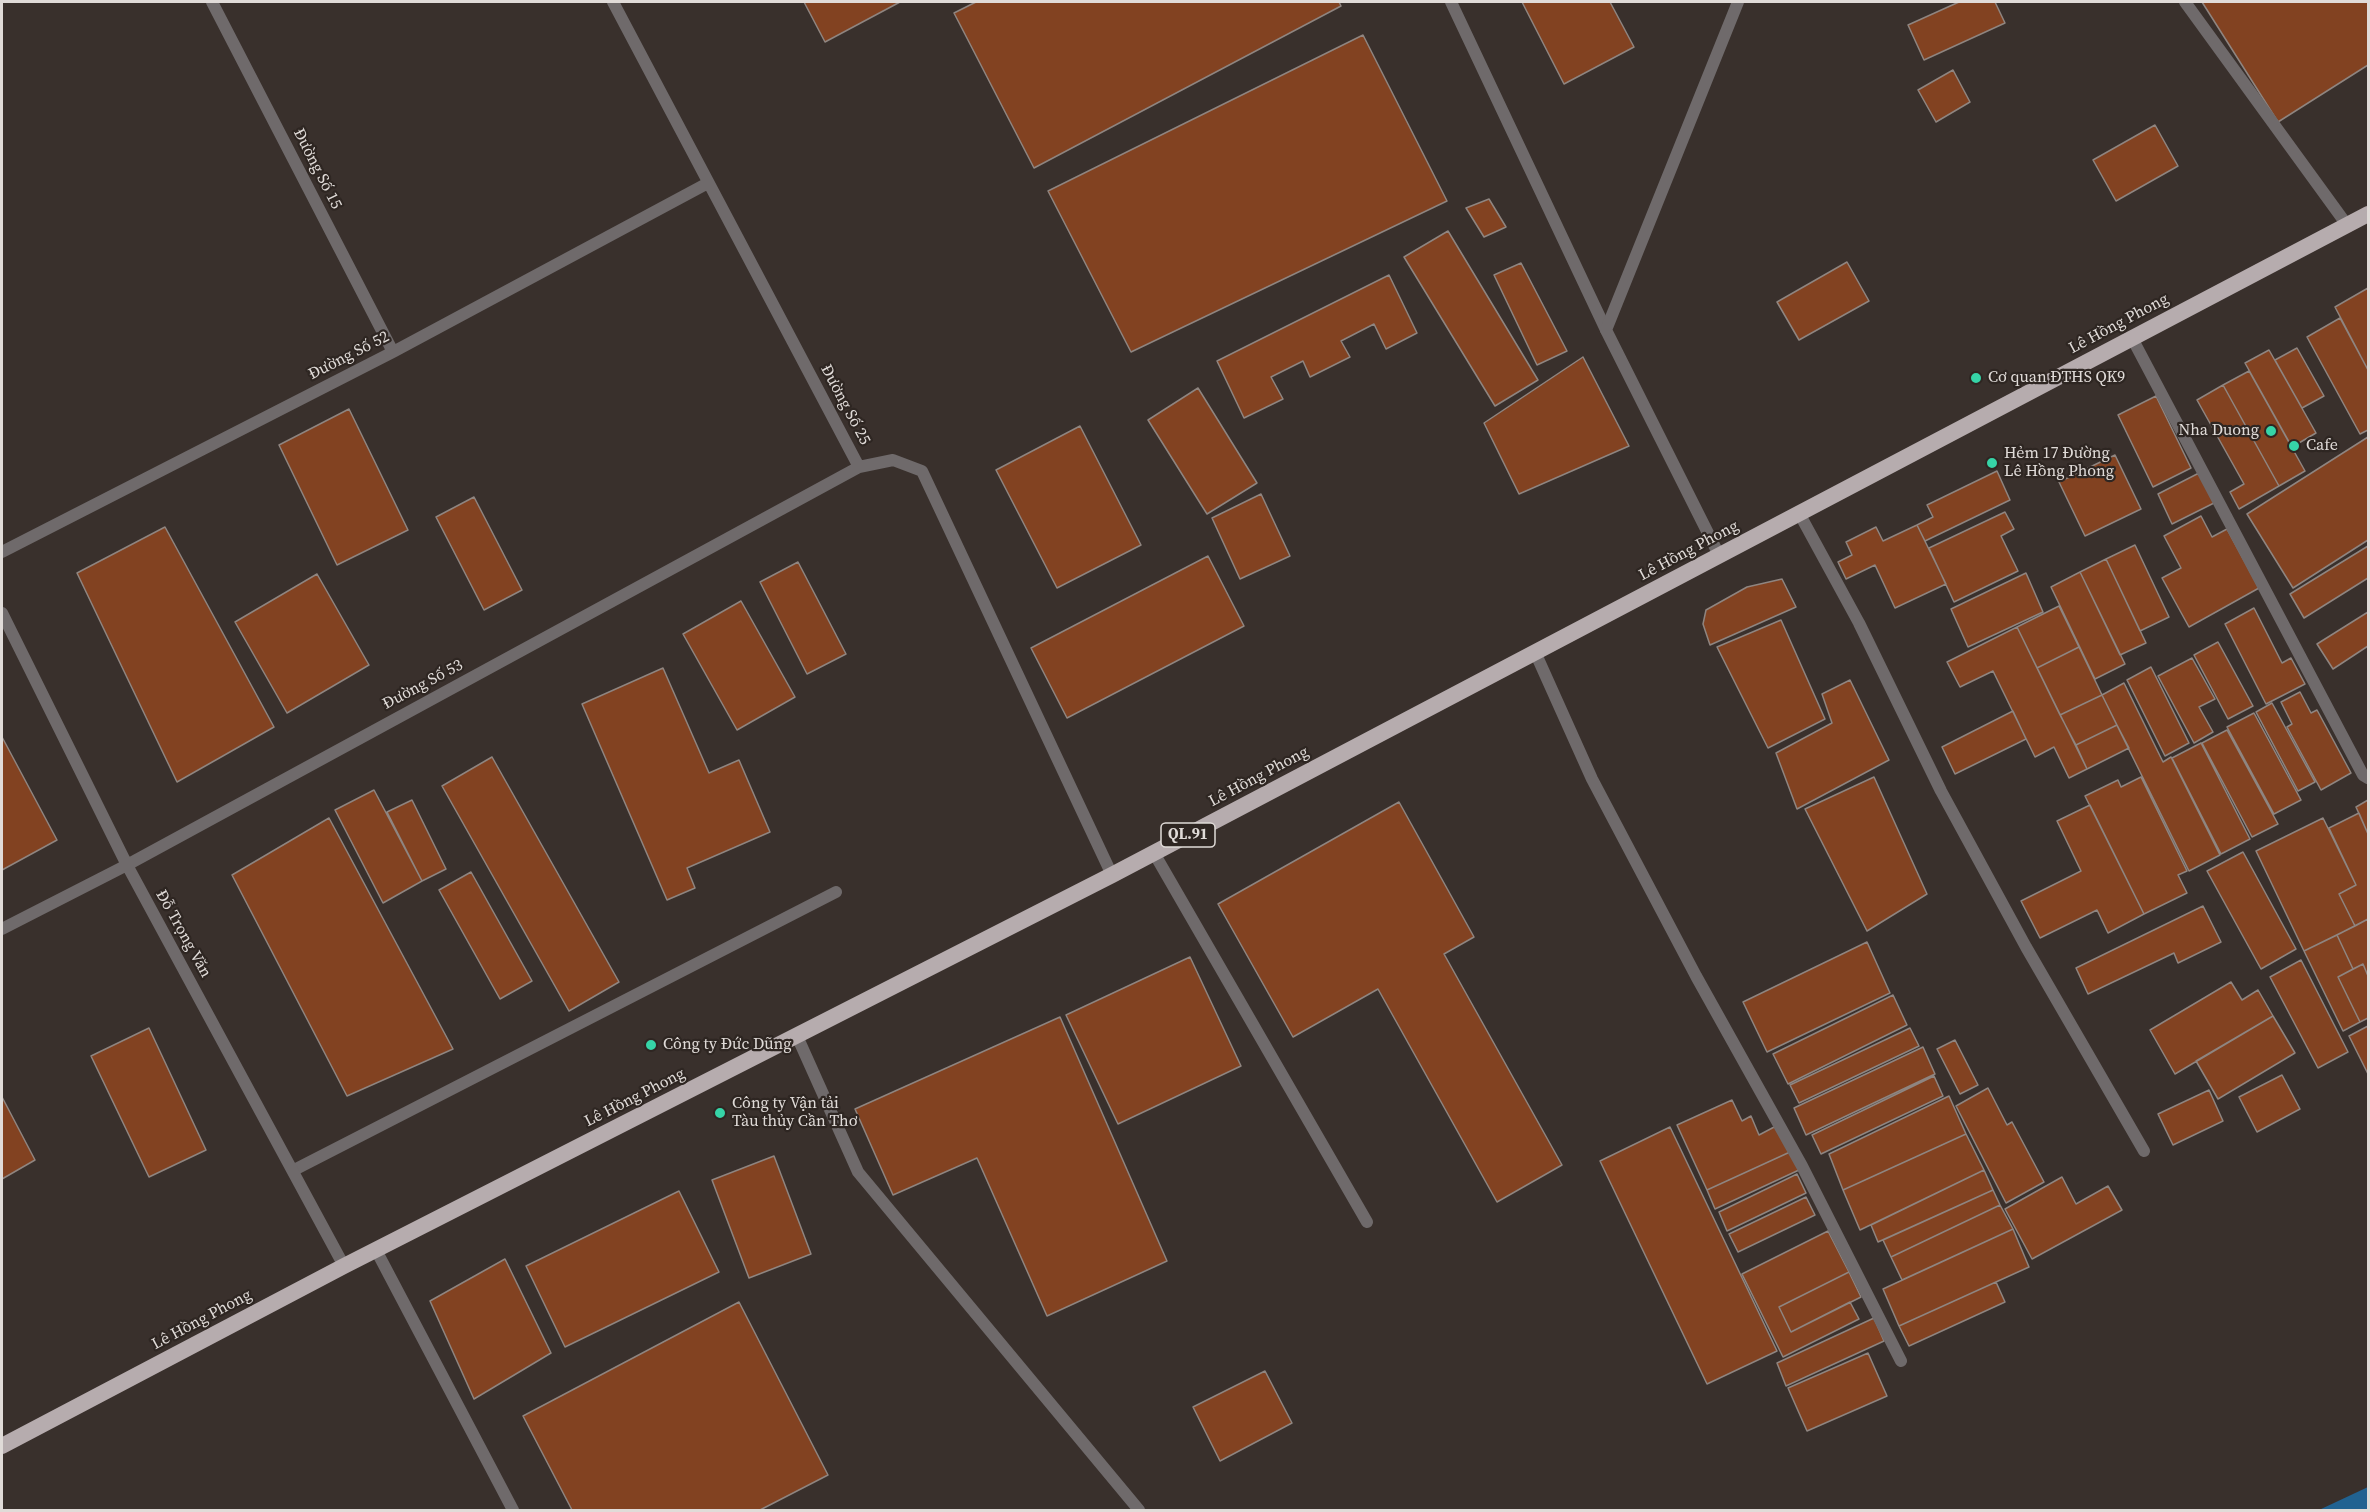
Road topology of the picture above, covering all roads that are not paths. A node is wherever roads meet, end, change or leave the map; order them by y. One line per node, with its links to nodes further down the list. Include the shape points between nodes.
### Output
1 (212, 2): 11 (street, Đường Số 15)
2 (613, 2): 6 (street, Đường Số 25)
3 (1451, 2): 9 (street)
4 (1738, 2): 9 (street)
5 (2185, 2): 8 (street)
6 (708, 183): 11 (street, Đường Số 52); 12 (street, Đường Số 25)
7 (2368, 214): 8 (highway, Lê Hồng Phong / QL.91)
8 (2347, 225): 10 (highway, Lê Hồng Phong / QL.91)
9 (1606, 330): 15 (street)
10 (2132, 338): 13 (highway, Lê Hồng Phong / QL.91); 18 (street)
11 (393, 352): 14 (street, Đường Số 52)
12 (859, 467): 20 (street, Đường Số 53); 21 (street, Đường Số 25, via 893,460 922,471)
13 (1799, 513): 15 (highway, Lê Hồng Phong / QL.91); 25 (street, via 1859,623 1952,812)
14 (2, 552)
15 (1719, 555): 17 (highway, Lê Hồng Phong / QL.91)
16 (2, 613): 20 (street, Đỗ Trọng Văn)
17 (1535, 652): 19 (highway, Lê Hồng Phong / QL.91); 30 (street, via 1592,779 1802,1166)
18 (2368, 778)
19 (1154, 852): 21 (highway, Lê Hồng Phong / QL.91); 27 (street)
20 (127, 865): 23 (street, Đường Số 53); 26 (street, Đỗ Trọng Văn)
21 (1112, 875): 24 (highway, Lê Hồng Phong / QL.91)
22 (836, 892): 26 (street)
23 (2, 929)
24 (796, 1036): 28 (highway, Lê Hồng Phong / QL.91); 33 (street, via 858,1172)
25 (2144, 1151)
26 (294, 1170): 29 (street, Đỗ Trọng Văn)
27 (1368, 1222)
28 (376, 1250): 29 (highway, Lê Hồng Phong / QL.91); 32 (street)
29 (344, 1266): 31 (highway, Lê Hồng Phong / QL.91)
30 (1901, 1361)
31 (2, 1446)
32 (513, 1510)
33 (1139, 1510)

